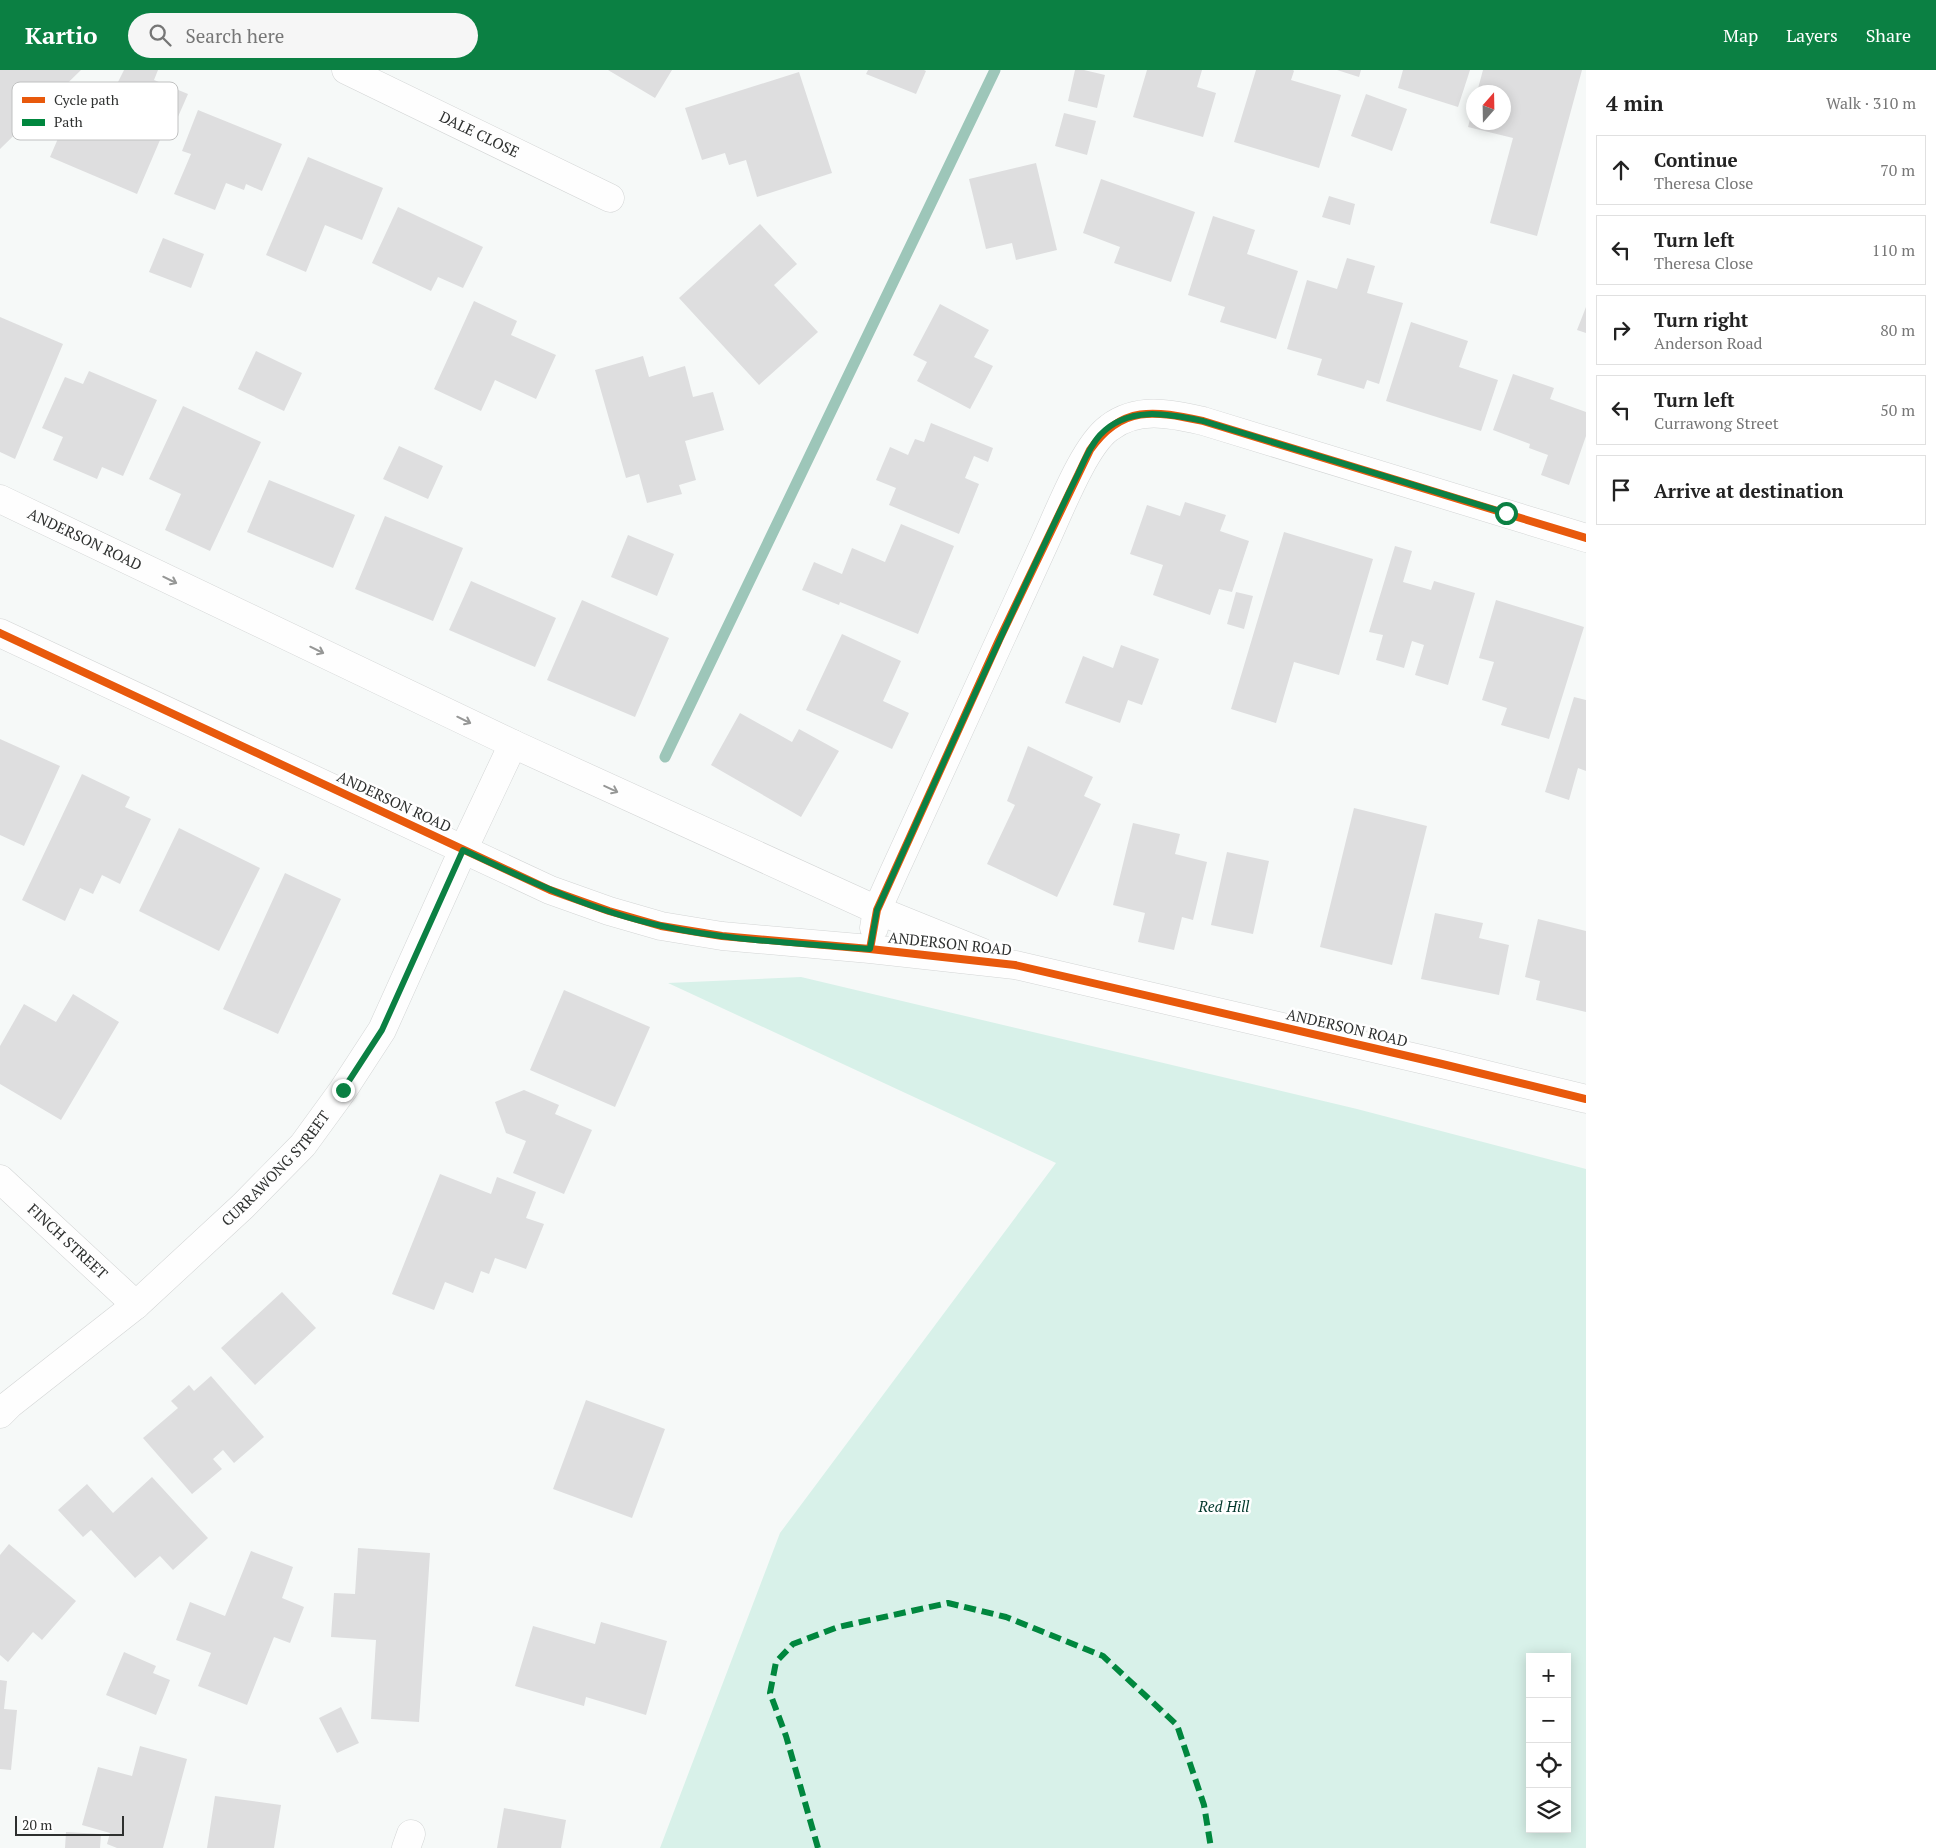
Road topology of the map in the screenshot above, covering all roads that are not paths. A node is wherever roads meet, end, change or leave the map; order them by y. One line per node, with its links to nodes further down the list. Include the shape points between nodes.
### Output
1 (346, 70): 2 (street, DALE CLOSE)
2 (610, 198)
3 (0, 499): 6 (street, ANDERSON ROAD, one-way to 6)
4 (1586, 538): 8 (street, via 1203,421 1169,414 1141,413 1124,419 1100,435 1078,473)
5 (0, 633): 7 (street, ANDERSON ROAD)
6 (513, 744): 7 (street, CURRAWONG STREET); 8 (street, ANDERSON ROAD, one-way to 8)
7 (463, 850): 9 (street, ANDERSON ROAD, via 550,890 661,926 722,936); 13 (street, CURRAWONG STREET, via 382,1030 304,1145)
8 (877, 910): 9 (street); 10 (street, ANDERSON ROAD)
9 (870, 949): 10 (street, ANDERSON ROAD)
10 (1015, 965): 11 (street, ANDERSON ROAD)
11 (1586, 1099)
12 (0, 1179): 13 (street, FINCH STREET)
13 (136, 1305): 14 (street, CURRAWONG STREET)
14 (0, 1414)

